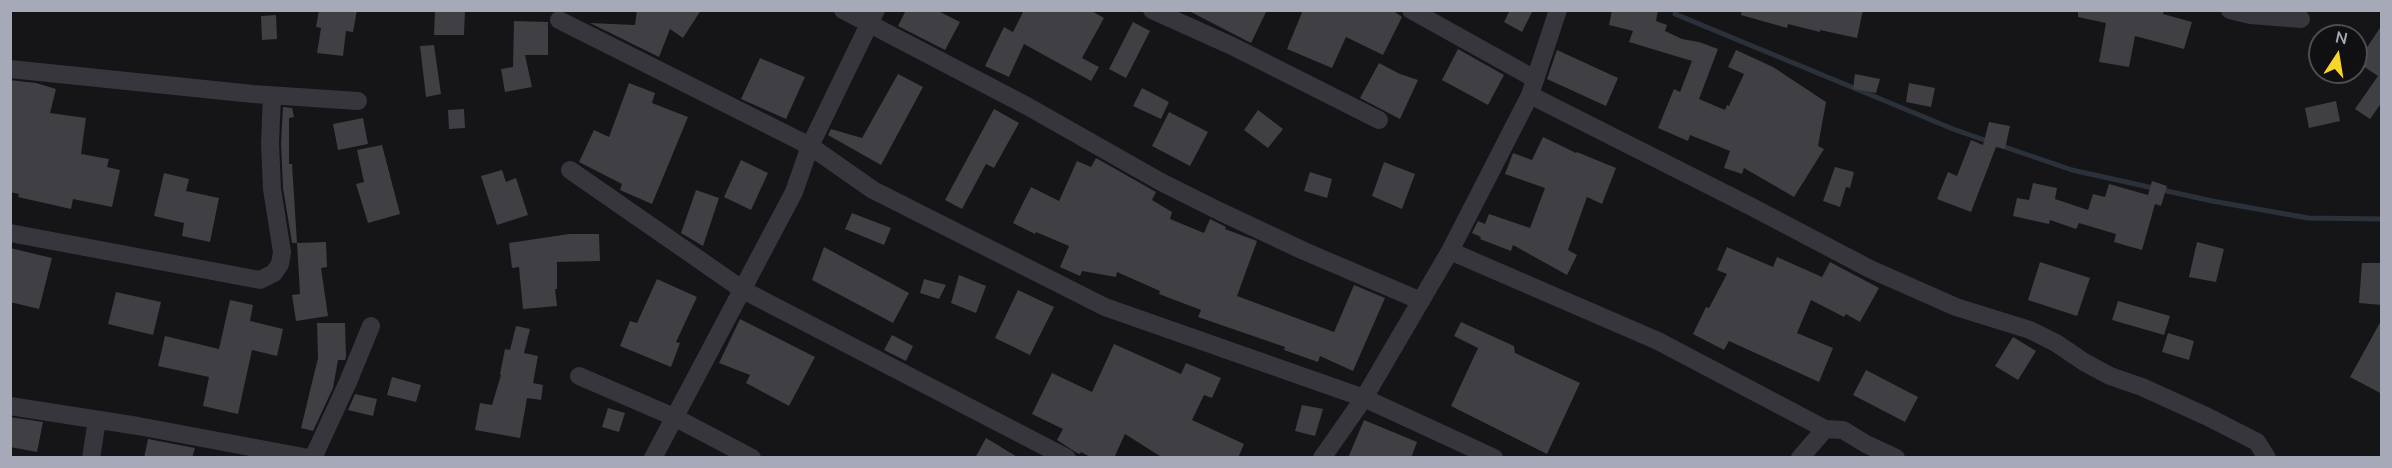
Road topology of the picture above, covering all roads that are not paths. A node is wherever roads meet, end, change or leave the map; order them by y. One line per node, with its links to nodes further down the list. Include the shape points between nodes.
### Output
1 (843, 10): 6 (street)
2 (1152, 10): 13 (street)
3 (1411, 10): 10 (street)
4 (1558, 10): 10 (street)
5 (2230, 10): 7 (street)
6 (873, 18): 14 (street); 19 (street, via 1161,182)
7 (2301, 19)
8 (560, 20): 14 (street)
9 (10, 69): 11 (street)
10 (1532, 87): 17 (street); 36 (street, via 1870,269 1956,307 2030,330 2110,376 2142,387 2257,442)
11 (272, 96): 12 (street); 16 (street, via 272,189 282,252 274,273 260,280)
12 (358, 101)
13 (1379, 120)
14 (810, 146): 18 (street, via 794,192); 22 (street, via 873,190 1105,307)
15 (570, 170): 18 (street)
16 (10, 233)
17 (1450, 251): 19 (street); 26 (street, via 1658,341)
18 (744, 290): 24 (street); 31 (street)
19 (1421, 301): 22 (street)
20 (371, 326): 28 (street)
21 (579, 376): 24 (street)
22 (1365, 398): 32 (street); 33 (street)
23 (10, 406): 25 (street)
24 (674, 417): 29 (street); 30 (street)
25 (97, 420): 27 (street); 28 (street)
26 (1825, 429): 34 (street); 35 (street, via 1843,430)
27 (91, 458)
28 (311, 458)
29 (653, 458)
30 (752, 458)
31 (1067, 458)
32 (1322, 458)
33 (1494, 458)
34 (1800, 458)
35 (1896, 458)
36 (2267, 458)

